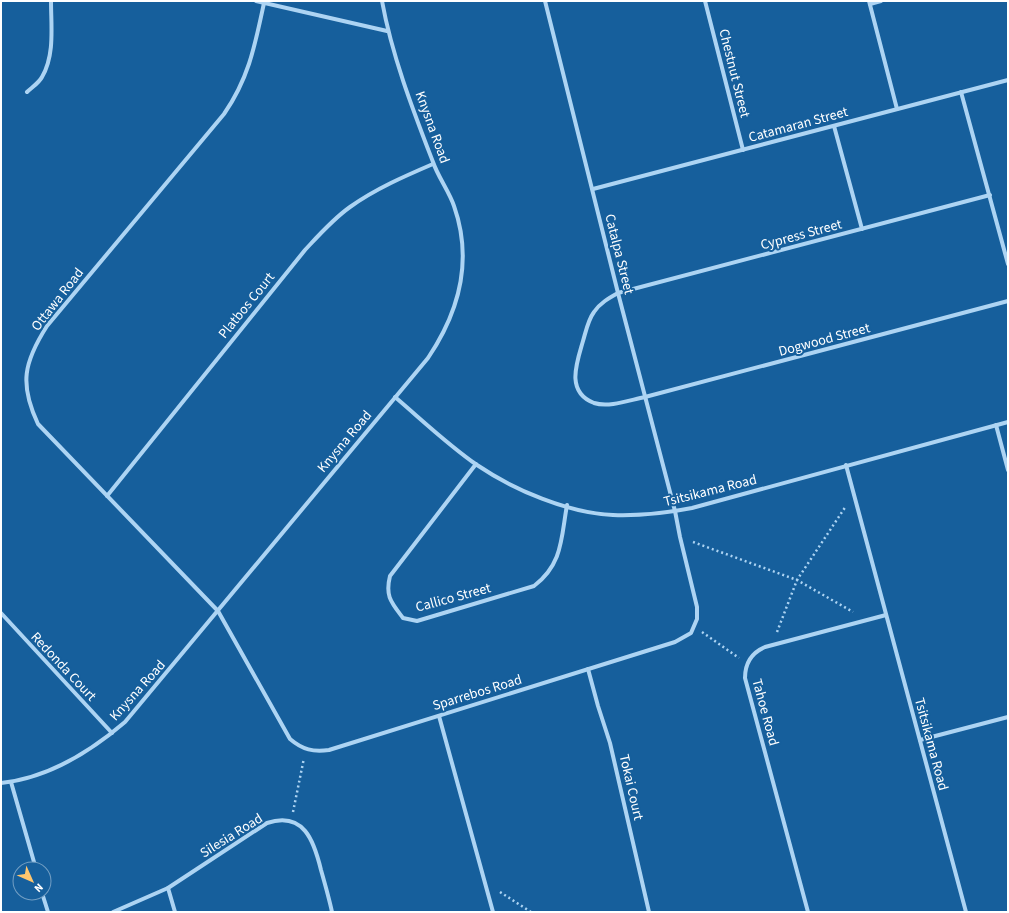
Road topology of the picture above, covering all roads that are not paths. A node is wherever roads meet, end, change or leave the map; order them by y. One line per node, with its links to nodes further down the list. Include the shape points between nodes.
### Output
1 (51, 1): 11 (street, via 51,44 48,63 42,78)
2 (256, 1): 8 (street)
3 (382, 1): 9 (street, Knysna Road)
4 (545, 1): 17 (street, Catalpa Street)
5 (705, 1): 15 (street, Chestnut Street)
6 (881, 1): 7 (street)
7 (870, 2): 13 (street)
8 (264, 3): 9 (street); 30 (street, Ottawa Road, via 253,56 238,95 47,326 34,347 25,388 38,424)
9 (387, 30): 16 (street, Knysna Road)
10 (1008, 80): 12 (street, Catamaran Street)
11 (26, 92)
12 (961, 92): 13 (street, Catamaran Street); 18 (street)
13 (897, 109): 14 (street, Catamaran Street)
14 (834, 126): 15 (street, Catamaran Street); 19 (street)
15 (743, 150): 17 (street, Catamaran Street)
16 (434, 164): 24 (street, Knysna Road, via 454,205 459,223 463,262 461,282 450,322 440,340); 30 (street, Platbos Court, via 368,196 328,225 305,250)
17 (593, 189): 21 (street, Catalpa Street)
18 (990, 196): 19 (street, Cypress Street); 20 (street)
19 (862, 229): 21 (street, Cypress Street)
20 (1008, 264)
21 (618, 293): 23 (street, Catalpa Street); 23 (street, Cypress Street, via 601,304 590,318 576,364 577,387 586,399 600,404)
22 (1008, 301): 23 (street, Dogwood Street)
23 (646, 397): 32 (street, Catalpa Street)
24 (395, 398): 27 (street, Tsitsikama Road); 33 (street, Knysna Road)
25 (1008, 422): 26 (street, Tsitsikama Road)
26 (996, 425): 28 (street, Tsitsikama Road); 29 (street)
27 (476, 464): 31 (street, Tsitsikama Road, via 526,492); 31 (street, Callico Street, via 390,576 387,590 391,603 403,618 416,621 534,586 544,578 558,558)
28 (846, 465): 32 (street, Tsitsikama Road); 35 (street, Tsitsikama Road)
29 (1008, 470)
30 (108, 496): 33 (street, Ottawa Road)
31 (566, 505): 32 (street, Tsitsikama Road, via 612,515)
32 (675, 511): 36 (street, Sparrebos Road, via 697,607 695,627 686,638 676,642)
33 (218, 611): 37 (street, Sparrebos Road, via 283,728 290,739 305,750 329,750); 39 (street, Knysna Road, via 138,709)
34 (1, 613): 39 (street, Redonda Court)
35 (886, 615): 40 (street, Tsitsikama Road); 52 (street, Tahoe Road, via 771,645 754,653 747,663 745,678)
36 (588, 669): 37 (street, Sparrebos Road); 51 (street, Tokai Court, via 610,743)
37 (439, 716): 50 (street)
38 (1008, 716): 40 (street)
39 (112, 733): 41 (street, Knysna Road, via 57,767)
40 (920, 740): 53 (street, Tsitsikama Road)
41 (11, 782): 42 (street, Knysna Road); 43 (street)
42 (1, 783)
43 (34, 861)
44 (168, 888): 47 (street, Silesia Road); 48 (street); 49 (street, Silesia Road, via 268,823 276,820 292,822 305,829 310,836)
45 (45, 901): 46 (street)
46 (48, 912)
47 (113, 912)
48 (175, 912)
49 (332, 912)
50 (493, 912)
51 (649, 912)
52 (808, 912)
53 (966, 912)

